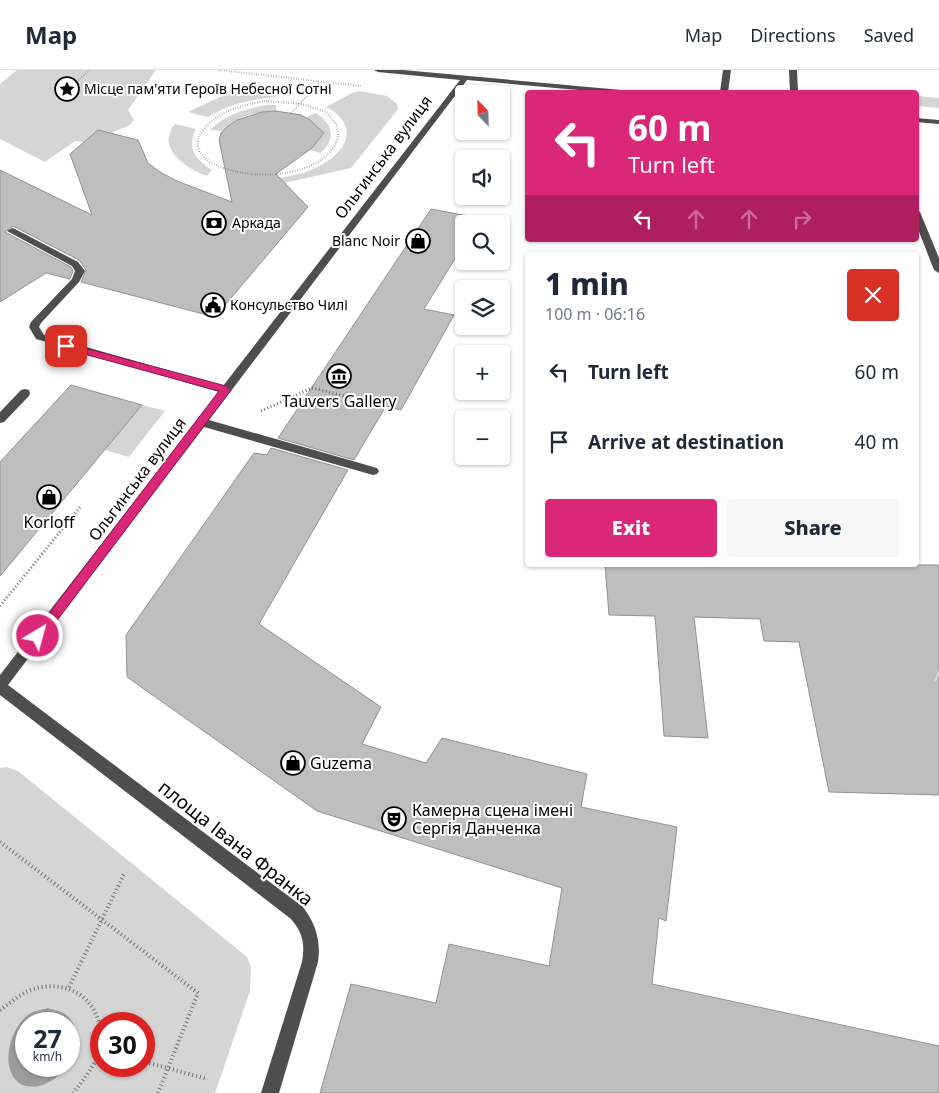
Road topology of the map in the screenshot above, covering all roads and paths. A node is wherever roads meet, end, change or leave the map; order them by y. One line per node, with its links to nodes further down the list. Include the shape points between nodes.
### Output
1 (90, 70): 7 (path)
2 (219, 70): 8 (path)
3 (378, 70): 6 (street)
4 (727, 70): 11 (street)
5 (794, 70): 12 (street)
6 (465, 78): 10 (street); 20 (street, Ольгинська вулиця)
7 (76, 82)
8 (320, 82): 9 (path); 13 (path)
9 (370, 87)
10 (599, 90)
11 (724, 90)
12 (794, 90)
13 (300, 103): 13 (path, via 266,101 221,114 202,129 198,138 203,156 223,169 255,175 290,172 320,160 337,144 339,126 324,111); 14 (path)
14 (291, 113)
15 (919, 120): 16 (street)
16 (939, 122)
17 (919, 220): 19 (street)
18 (12, 232): 20 (street, via 74,264 80,271 76,280 36,322 34,327 40,338)
19 (939, 270)
20 (226, 390): 25 (street, Ольгинська вулиця)
21 (25, 393): 24 (street)
22 (386, 406): 23 (path, via 312,388)
23 (260, 412)
24 (0, 419)
25 (201, 422): 26 (street); 29 (street, Ольгинська вулиця)
26 (373, 471)
27 (81, 506): 28 (path)
28 (0, 606)
29 (0, 686): 42 (street, площа Івана Франка, via 306,923 313,948)
30 (0, 842): 32 (path)
31 (125, 872): 32 (path)
32 (102, 920): 33 (path); 37 (path, via 198,993)
33 (69, 987): 34 (path, via 41,985 20,994); 35 (path, via 80,991)
34 (0, 1010)
35 (96, 1012)
36 (155, 1065): 37 (path)
37 (168, 1068): 39 (path); 41 (path)
38 (90, 1071): 40 (path)
39 (207, 1078)
40 (73, 1093)
41 (158, 1093)
42 (270, 1093)

